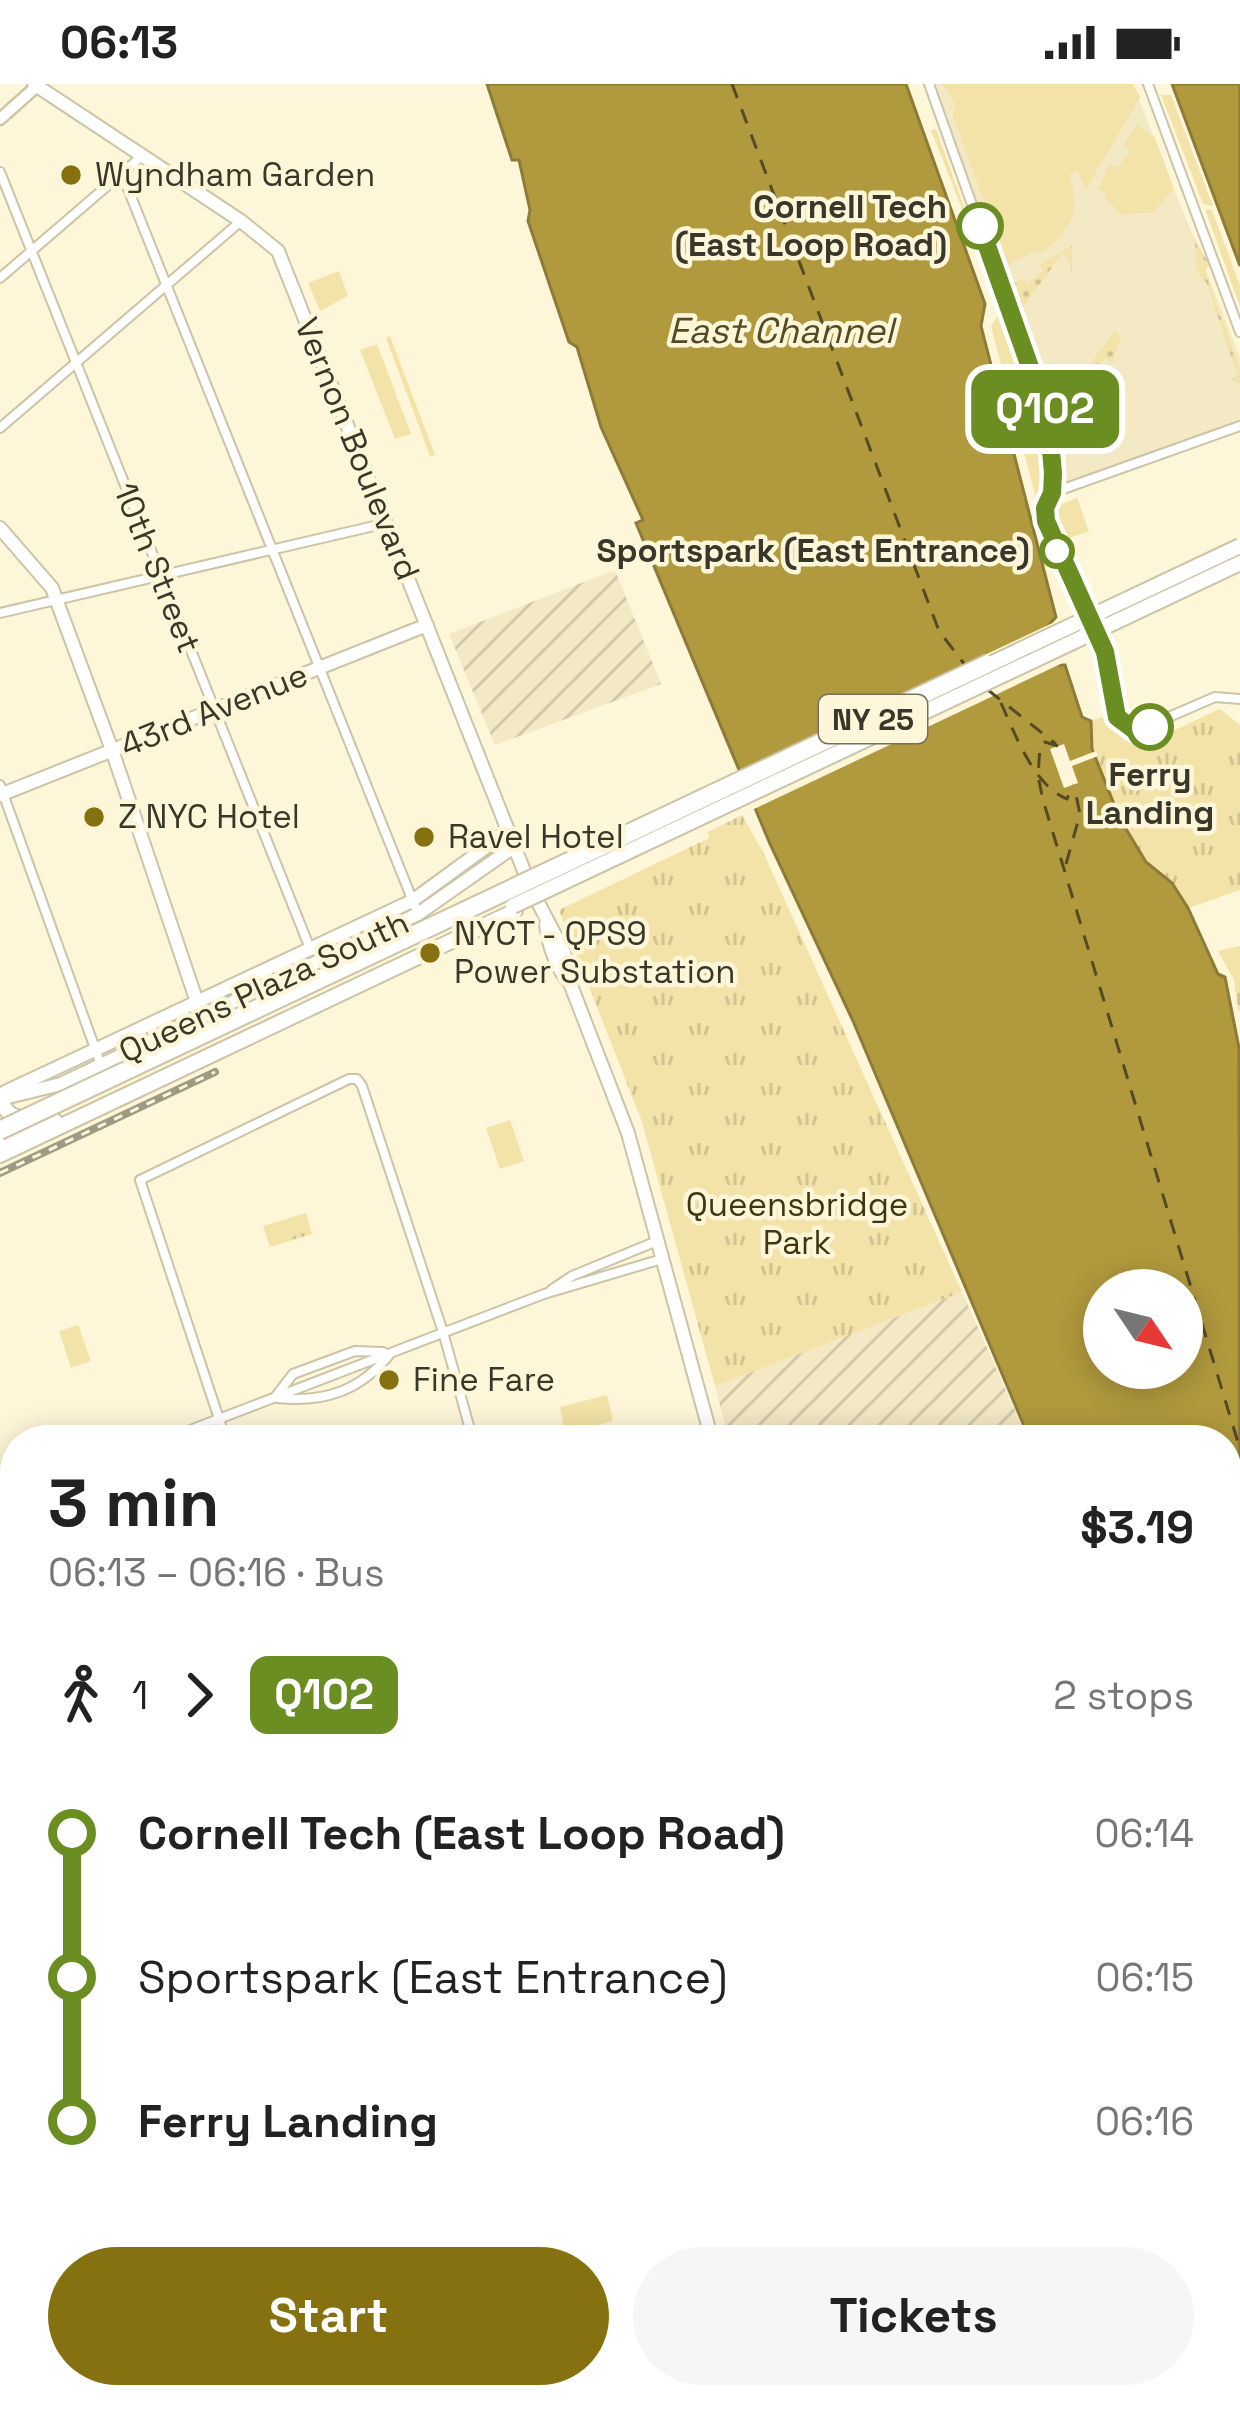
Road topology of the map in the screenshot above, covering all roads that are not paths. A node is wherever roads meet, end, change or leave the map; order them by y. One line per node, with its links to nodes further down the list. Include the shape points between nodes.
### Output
1 (929, 84): 16 (street, via 1048,418)
2 (1148, 84): 12 (street)
3 (37, 85): 4 (street); 5 (main road, Vernon Boulevard)
4 (0, 118)
5 (142, 156): 7 (street); 8 (main road, Vernon Boulevard)
6 (0, 172): 9 (street, 10th Street)
7 (122, 174): 9 (street); 11 (street)
8 (241, 221): 11 (street); 17 (main road, Vernon Boulevard, via 278,251)
9 (32, 251): 10 (street); 13 (street, 10th Street)
10 (0, 278)
11 (166, 285): 13 (street); 20 (street)
12 (1240, 332)
13 (75, 364): 15 (street); 22 (street, 10th Street)
14 (1240, 426): 16 (street)
15 (0, 428)
16 (1052, 493): 27 (street, via 1046,521 1105,652 1119,721 1145,728 1215,697)
17 (387, 523): 20 (street); 25 (main road, Vernon Boulevard)
18 (0, 528): 23 (main road)
19 (1240, 545): 39 (highway, NY 25, bridge)
20 (272, 550): 22 (street); 26 (street)
21 (1240, 566): 34 (highway, NY 25, bridge)
22 (160, 576): 23 (street); 28 (street, 10th Street)
23 (56, 600): 24 (street); 29 (main road)
24 (0, 613)
25 (428, 626): 26 (main road, 43rd Avenue); 31 (main road, Vernon Boulevard)
26 (319, 668): 28 (main road, 43rd Avenue); 33 (street)
27 (1240, 699)
28 (213, 710): 29 (main road, 43rd Avenue); 35 (street, 10th Street)
29 (112, 750): 30 (main road, 43rd Avenue); 36 (main road)
30 (1, 791): 37 (street)
31 (508, 831): 32 (main road, Vernon Boulevard); 33 (main road, Queens Plaza South)
32 (515, 846): 33 (main road, Queens Plaza South); 42 (main road, Vernon Boulevard, via 622,1114)
33 (415, 907): 35 (main road, Queens Plaza South)
34 (514, 909): 40 (highway); 41 (highway, NY 25)
35 (313, 955): 36 (main road, Queens Plaza South)
36 (199, 1009): 37 (main road, Queens Plaza South); 38 (main road, Queens Plaza South); 39 (highway, via 201,1032 184,1051 37,1119)
37 (95, 1050): 38 (street); 39 (main road, Queens Plaza South)
38 (101, 1065): 39 (main road, Queens Plaza South)
39 (0, 1116): 40 (highway)
40 (65, 1117): 41 (highway)
41 (0, 1152)
42 (657, 1241): 43 (main road, Vernon Boulevard); 44 (street)
43 (662, 1259): 44 (street); 52 (main road, Vernon Boulevard)
44 (544, 1294): 45 (street)
45 (443, 1332): 46 (street); 48 (street, via 357,1079 328,1088 140,1180); 51 (street)
46 (391, 1352): 47 (street); 47 (street, via 356,1351 293,1374); 47 (street, via 370,1378 312,1402)
47 (275, 1397): 48 (street)
48 (219, 1419): 49 (street); 50 (street)
49 (203, 1425)
50 (221, 1425)
51 (469, 1425)
52 (708, 1425)

